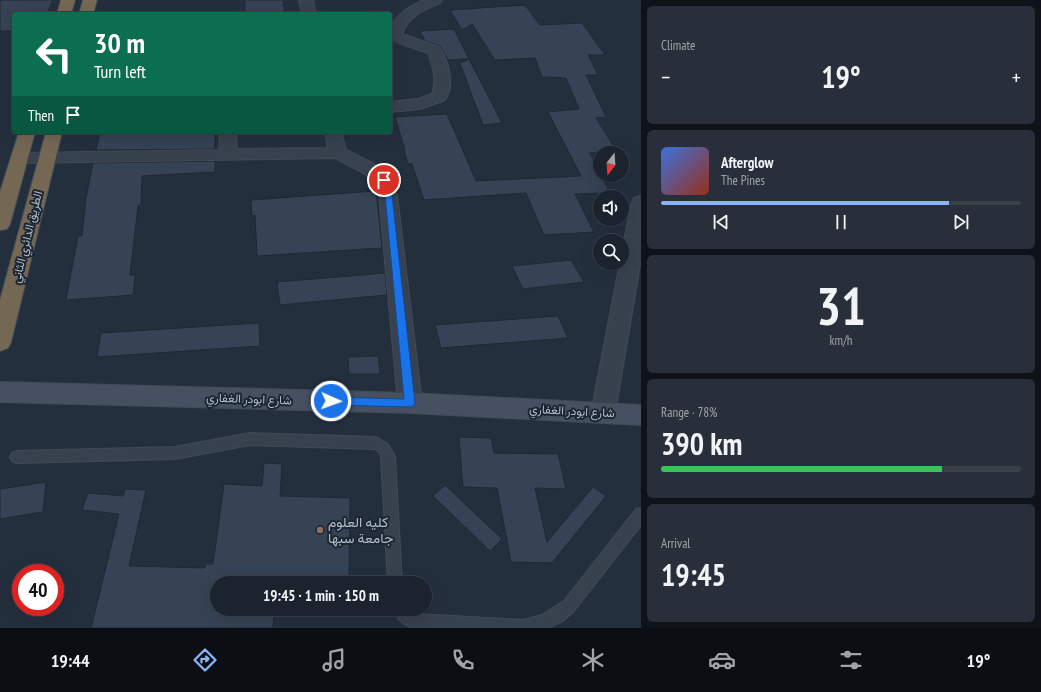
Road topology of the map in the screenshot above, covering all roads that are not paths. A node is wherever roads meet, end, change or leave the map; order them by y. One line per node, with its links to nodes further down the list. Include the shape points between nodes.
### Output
1 (68, 0): 5 (highway)
2 (90, 0): 6 (highway)
3 (306, 0): 7 (street)
4 (435, 0): 8 (street, via 412,10 397,24 395,36 434,50 441,68 443,86 439,97 420,104)
5 (65, 12)
6 (87, 12)
7 (309, 12)
8 (392, 107)
9 (27, 134): 15 (highway)
10 (53, 134): 16 (highway, الطريق الدائري الثاني)
11 (228, 134): 14 (street)
12 (334, 134): 13 (street)
13 (338, 153): 14 (street); 21 (street, via 368,168 384,180 388,195)
14 (228, 155): 16 (street)
15 (20, 158): 16 (street); 18 (highway)
16 (47, 158): 19 (highway, الطريق الدائري الثاني)
17 (641, 202): 22 (street)
18 (0, 224)
19 (0, 342)
20 (0, 392): 21 (street, شارع ابودر الغفاري)
21 (410, 403): 22 (street, شارع ابودر الغفاري)
22 (602, 413): 23 (street, شارع ابودر الغفاري)
23 (641, 415)
24 (17, 457): 26 (lane, via 175,453 250,439 376,443 387,451 388,457)
25 (641, 514): 28 (lane, via 569,606 548,622)
26 (395, 576)
27 (406, 616): 28 (lane, via 416,622)
28 (523, 628)

